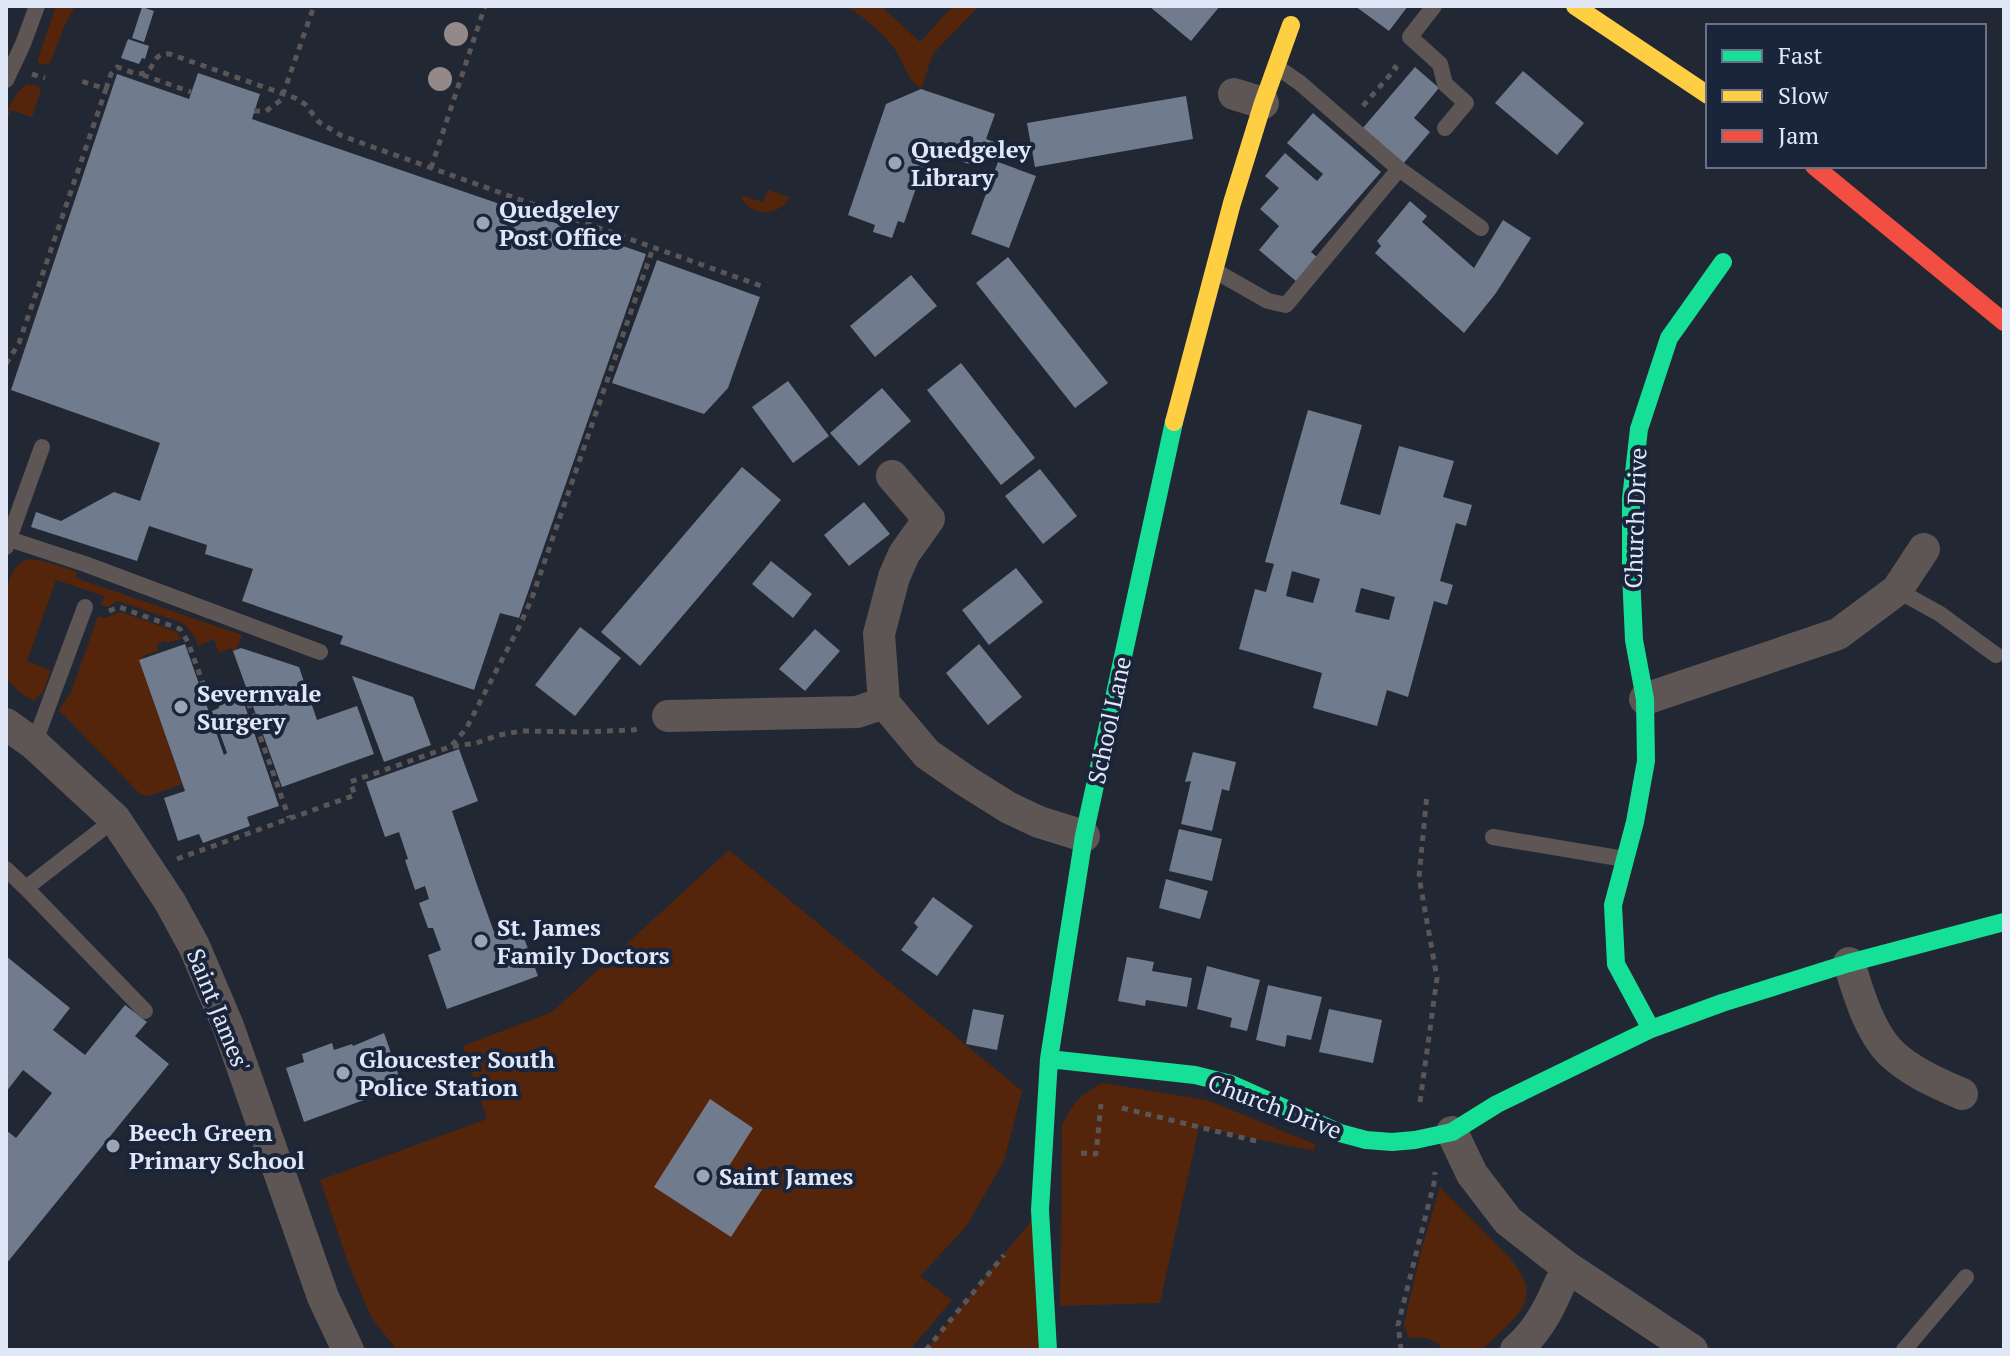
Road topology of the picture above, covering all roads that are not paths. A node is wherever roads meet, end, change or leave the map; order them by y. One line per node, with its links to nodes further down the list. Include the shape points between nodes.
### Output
1 (37, 6): 6 (lane)
2 (1434, 6): 8 (lane, via 1410,37 1440,64 1445,84 1466,103)
3 (1575, 6): 7 (street)
4 (1291, 25): 5 (street, School Lane)
5 (1275, 67): 10 (lane); 13 (street, School Lane, via 1249,98)
6 (6, 80)
7 (1706, 94)
8 (1445, 128)
9 (1816, 168): 14 (street)
10 (1399, 169): 11 (lane); 13 (lane, via 1286,305 1268,301)
11 (1481, 228)
12 (1723, 262): 23 (street, Church Drive, via 1669,338 1639,429 1631,499 1631,573 1634,640)
13 (1213, 270): 29 (street, School Lane, via 1176,411)
14 (2004, 322)
15 (42, 447): 17 (lane)
16 (892, 476): 24 (street, via 929,519 894,577 879,634)
17 (8, 543): 21 (lane, via 85,564)
18 (1924, 549): 19 (street)
19 (1897, 590): 22 (lane); 23 (street, via 1838,634)
20 (85, 607): 27 (lane)
21 (320, 652)
22 (1996, 655)
23 (1645, 699): 31 (street, Church Drive, via 1646,761)
24 (884, 703): 25 (street, via 857,712); 29 (street, via 927,754 966,781 1009,808)
25 (668, 716)
26 (6, 724): 27 (street, Saint James')
27 (34, 744): 28 (street, Saint James')
28 (115, 819): 33 (lane); 43 (street, Saint James', via 194,946 323,1297)
29 (1084, 836): 38 (street, School Lane)
30 (1493, 837): 31 (lane)
31 (1625, 860): 37 (street, Church Drive, via 1613,905 1616,964)
32 (6, 869): 33 (lane)
33 (26, 888): 36 (lane)
34 (2004, 922): 35 (street, Church Drive)
35 (1849, 963): 37 (street, Church Drive); 39 (street, via 1868,1020 1890,1053)
36 (145, 1011)
37 (1651, 1029): 40 (street, Church Drive)
38 (1049, 1059): 40 (street, Church Drive, via 1195,1075 1231,1084 1366,1140); 44 (street, School Lane, via 1040,1210)
39 (1962, 1094)
40 (1445, 1134): 41 (street, via 1508,1221)
41 (1567, 1267): 45 (street, via 1551,1307); 46 (street)
42 (1966, 1277): 47 (lane)
43 (348, 1350)
44 (1048, 1350)
45 (1516, 1350)
46 (1692, 1350)
47 (1904, 1350)

